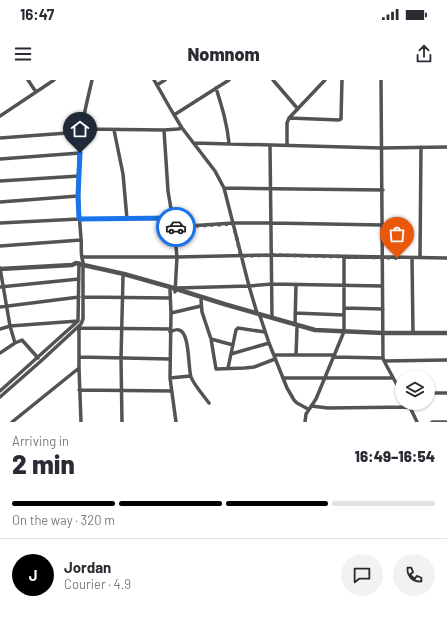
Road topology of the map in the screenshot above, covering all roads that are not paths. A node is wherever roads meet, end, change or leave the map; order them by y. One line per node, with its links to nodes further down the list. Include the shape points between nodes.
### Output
1 (28, 80): 13 (street)
2 (54, 80): 13 (street)
3 (92, 80): 21 (street)
4 (154, 80): 11 (street)
5 (165, 80): 11 (street)
6 (229, 80): 12 (street)
7 (273, 80): 14 (street)
8 (325, 80): 14 (street)
9 (342, 80): 17 (street, via 341,119)
10 (381, 80): 29 (street)
11 (157, 85): 15 (street)
12 (216, 88): 15 (street); 24 (street)
13 (36, 92): 16 (street)
14 (298, 109): 17 (street)
15 (174, 114): 18 (street)
16 (0, 116)
17 (289, 118): 26 (street)
18 (182, 128): 20 (street); 23 (street)
19 (114, 130): 20 (street); 21 (street); 41 (street, via 123,174)
20 (164, 130): 39 (street, via 168,191)
21 (82, 131): 22 (street); 30 (street)
22 (0, 138)
23 (194, 143): 24 (street); 34 (street)
24 (229, 143): 25 (street)
25 (270, 145): 26 (street); 35 (street)
26 (287, 145): 29 (street)
27 (421, 147): 28 (street); 29 (street); 55 (street)
28 (447, 147)
29 (381, 148): 36 (street)
30 (80, 153): 31 (street); 32 (street)
31 (0, 159)
32 (79, 176): 33 (street); 37 (street)
33 (0, 181)
34 (224, 188): 35 (street); 44 (street)
35 (270, 188): 36 (street); 43 (street)
36 (383, 190): 45 (street)
37 (78, 196): 38 (street); 40 (street)
38 (0, 202)
39 (173, 218): 41 (street); 46 (street)
40 (79, 219): 41 (street); 42 (street); 47 (street)
41 (127, 219)
42 (0, 223)
43 (271, 223): 44 (street); 45 (street); 49 (street)
44 (233, 224): 46 (street); 50 (street)
45 (382, 225): 53 (street)
46 (174, 227): 51 (street)
47 (81, 240): 48 (street); 57 (street)
48 (0, 246)
49 (271, 255): 50 (street); 52 (street); 61 (street)
50 (241, 256): 51 (street); 63 (street)
51 (177, 257): 57 (street); 68 (street)
52 (344, 257): 53 (street); 64 (street)
53 (382, 258): 54 (street); 65 (street)
54 (412, 258): 55 (street); 92 (street)
55 (420, 258): 56 (street)
56 (447, 258)
57 (81, 263): 58 (street); 59 (street); 60 (street); 68 (street); 69 (street)
58 (0, 269): 66 (street)
59 (123, 277): 67 (street); 70 (street)
60 (79, 279): 66 (street); 69 (street)
61 (272, 284): 62 (street); 63 (street); 82 (street)
62 (296, 285): 64 (street); 79 (street)
63 (249, 286): 68 (street); 80 (street)
64 (344, 286): 65 (street); 76 (street)
65 (382, 286): 77 (street)
66 (2, 287): 73 (street)
67 (170, 290): 68 (street); 71 (street)
68 (176, 290): 72 (street); 80 (street)
69 (81, 297): 70 (street); 73 (street); 83 (street); 86 (street, via 83,319)
70 (123, 297): 71 (street); 88 (street)
71 (170, 298): 78 (street)
72 (201, 300): 74 (street); 80 (street)
73 (6, 306): 75 (street); 84 (street)
74 (201, 306): 78 (street); 95 (street)
75 (0, 307)
76 (344, 308): 77 (street); 81 (street)
77 (383, 309): 93 (street)
78 (171, 313): 89 (street)
79 (295, 313): 81 (street); 85 (street)
80 (259, 315): 82 (street); 85 (street); 90 (street)
81 (344, 315): 91 (street)
82 (272, 317): 85 (street)
83 (78, 321): 84 (street); 105 (street)
84 (10, 326): 87 (street); 96 (street)
85 (296, 326): 91 (street, via 315,333); 101 (street)
86 (79, 327): 88 (street); 103 (street); 124 (street)
87 (0, 328)
88 (122, 328): 89 (street); 106 (street)
89 (170, 330): 107 (street); 112 (street, via 183,332 187,343)
90 (265, 332): 97 (street); 98 (street, via 238,328)
91 (344, 333): 93 (street); 102 (street)
92 (413, 333): 93 (street); 94 (street)
93 (383, 334): 94 (street); 108 (street)
94 (447, 334)
95 (211, 339): 98 (street); 111 (street, via 217,370)
96 (15, 343): 99 (street); 105 (street, via 22,340)
97 (269, 343): 100 (street); 104 (street)
98 (233, 345): 100 (street)
99 (0, 352)
100 (232, 354): 111 (street)
101 (296, 355): 102 (street); 104 (street)
102 (334, 356): 108 (street); 115 (street)
103 (79, 357): 106 (street); 110 (street)
104 (275, 357): 111 (street, via 254,367); 114 (street)
105 (38, 358): 120 (street)
106 (120, 358): 107 (street); 119 (street)
107 (170, 359): 113 (street)
108 (384, 359): 109 (street); 116 (street)
109 (447, 360)
110 (79, 368): 118 (street); 129 (street)
111 (228, 368)
112 (190, 376): 113 (street); 125 (street)
113 (170, 378): 121 (street)
114 (283, 378): 115 (street); 127 (street, via 294,400)
115 (325, 378): 116 (street); 127 (street)
116 (393, 378): 117 (street)
117 (395, 381)
118 (79, 390): 119 (street); 130 (street)
119 (121, 390): 121 (street); 131 (street)
120 (0, 391)
121 (172, 391): 132 (street)
122 (435, 393): 123 (street)
123 (447, 393)
124 (0, 397)
125 (210, 403)
126 (395, 406): 127 (street)
127 (310, 408): 133 (street)
128 (411, 410): 134 (street)
129 (12, 422)
130 (81, 422)
131 (122, 422)
132 (176, 422)
133 (305, 422)
134 (417, 422)
135 (432, 422): 136 (street)
136 (447, 422)

